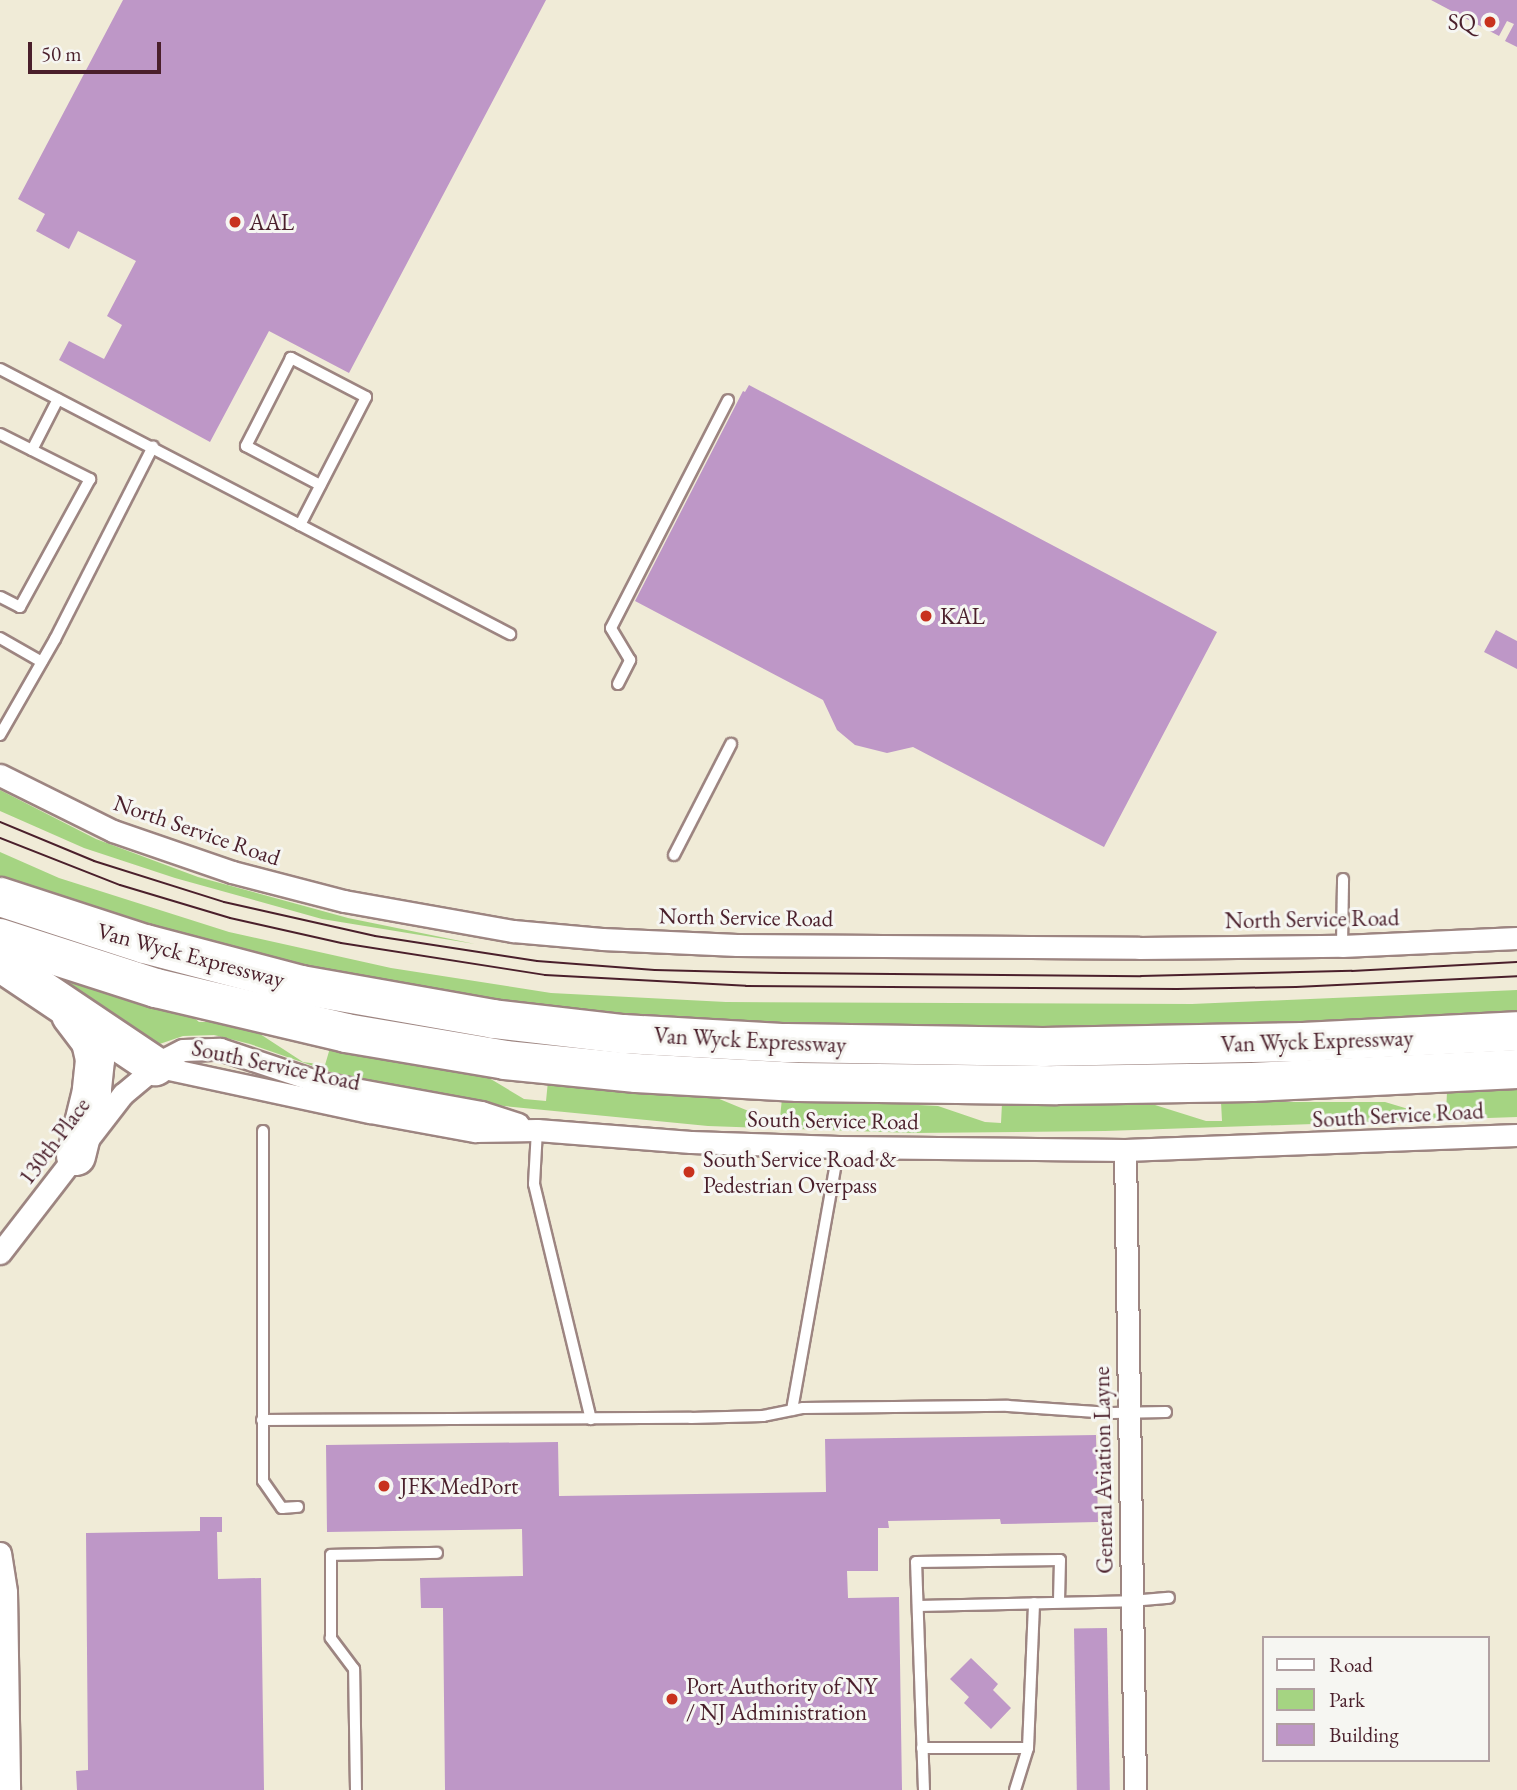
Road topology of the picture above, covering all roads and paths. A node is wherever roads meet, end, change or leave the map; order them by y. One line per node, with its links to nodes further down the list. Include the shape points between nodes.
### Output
1 (0, 369): 2 (lane)
2 (58, 399): 5 (lane); 6 (lane)
3 (728, 400): 13 (lane, via 611,628 630,660)
4 (0, 434): 6 (lane)
5 (153, 447): 8 (lane); 12 (lane)
6 (32, 450): 9 (lane, via 90,479 20,607)
7 (320, 485): 7 (lane, via 366,397 290,358 246,446); 8 (lane)
8 (300, 524): 10 (lane)
9 (0, 597)
10 (510, 634)
11 (0, 638): 12 (lane)
12 (42, 662): 14 (lane)
13 (618, 684)
14 (0, 735)
15 (731, 744): 17 (lane)
16 (0, 775): 22 (street, North Service Road, via 113,831 232,872 344,901 513,931 737,945)
17 (674, 855)
18 (1343, 879): 22 (lane)
19 (0, 897): 25 (highway, Van Wyck Expressway, via 145,944 291,982 429,1010 623,1034 786,1043 1043,1047 1303,1042)
20 (0, 938): 27 (highway, Van Wyck Expressway, via 156,988 346,1033 505,1060 625,1072 798,1082 1070,1085)
21 (1517, 938): 22 (street, North Service Road)
22 (1342, 946)
23 (0, 962): 24 (highway)
24 (64, 1005): 26 (highway); 33 (highway, via 90,1042 95,1060)
25 (1517, 1031)
26 (155, 1066): 28 (street, South Service Road, via 444,1126 475,1131); 28 (street, 130th Place, via 183,1050 220,1049 322,1083 481,1112); 33 (street, 130th Place, via 123,1094)
27 (1517, 1069)
28 (537, 1130): 31 (street, South Service Road); 38 (lane, via 534,1184)
29 (263, 1131): 39 (lane)
30 (1517, 1135): 32 (street, South Service Road)
31 (839, 1147): 32 (street, South Service Road); 35 (lane)
32 (1125, 1150): 37 (street, General Aviation Layne)
33 (76, 1156): 34 (street, 130th Place)
34 (0, 1253)
35 (792, 1409): 37 (lane, via 1016,1406); 38 (lane, via 763,1416)
36 (1166, 1412): 37 (lane)
37 (1128, 1413): 45 (street, General Aviation Layne)
38 (591, 1419): 39 (lane)
39 (262, 1420): 40 (lane, via 262,1480 282,1508)
40 (298, 1507)
41 (0, 1553): 50 (street, via 6,1583)
42 (437, 1553): 53 (lane, via 331,1555 331,1639 354,1669)
43 (1169, 1598): 45 (lane)
44 (1059, 1601): 45 (lane); 46 (lane); 47 (lane, via 1060,1560 916,1562)
45 (1131, 1601): 56 (street, General Aviation Layne)
46 (1034, 1603): 47 (lane); 49 (lane)
47 (918, 1606): 48 (lane)
48 (922, 1748): 49 (lane); 54 (lane)
49 (1028, 1748): 55 (lane)
50 (8, 1749): 51 (lane); 52 (street)
51 (0, 1790)
52 (9, 1790)
53 (356, 1790)
54 (923, 1790)
55 (1015, 1790)
56 (1135, 1790)

